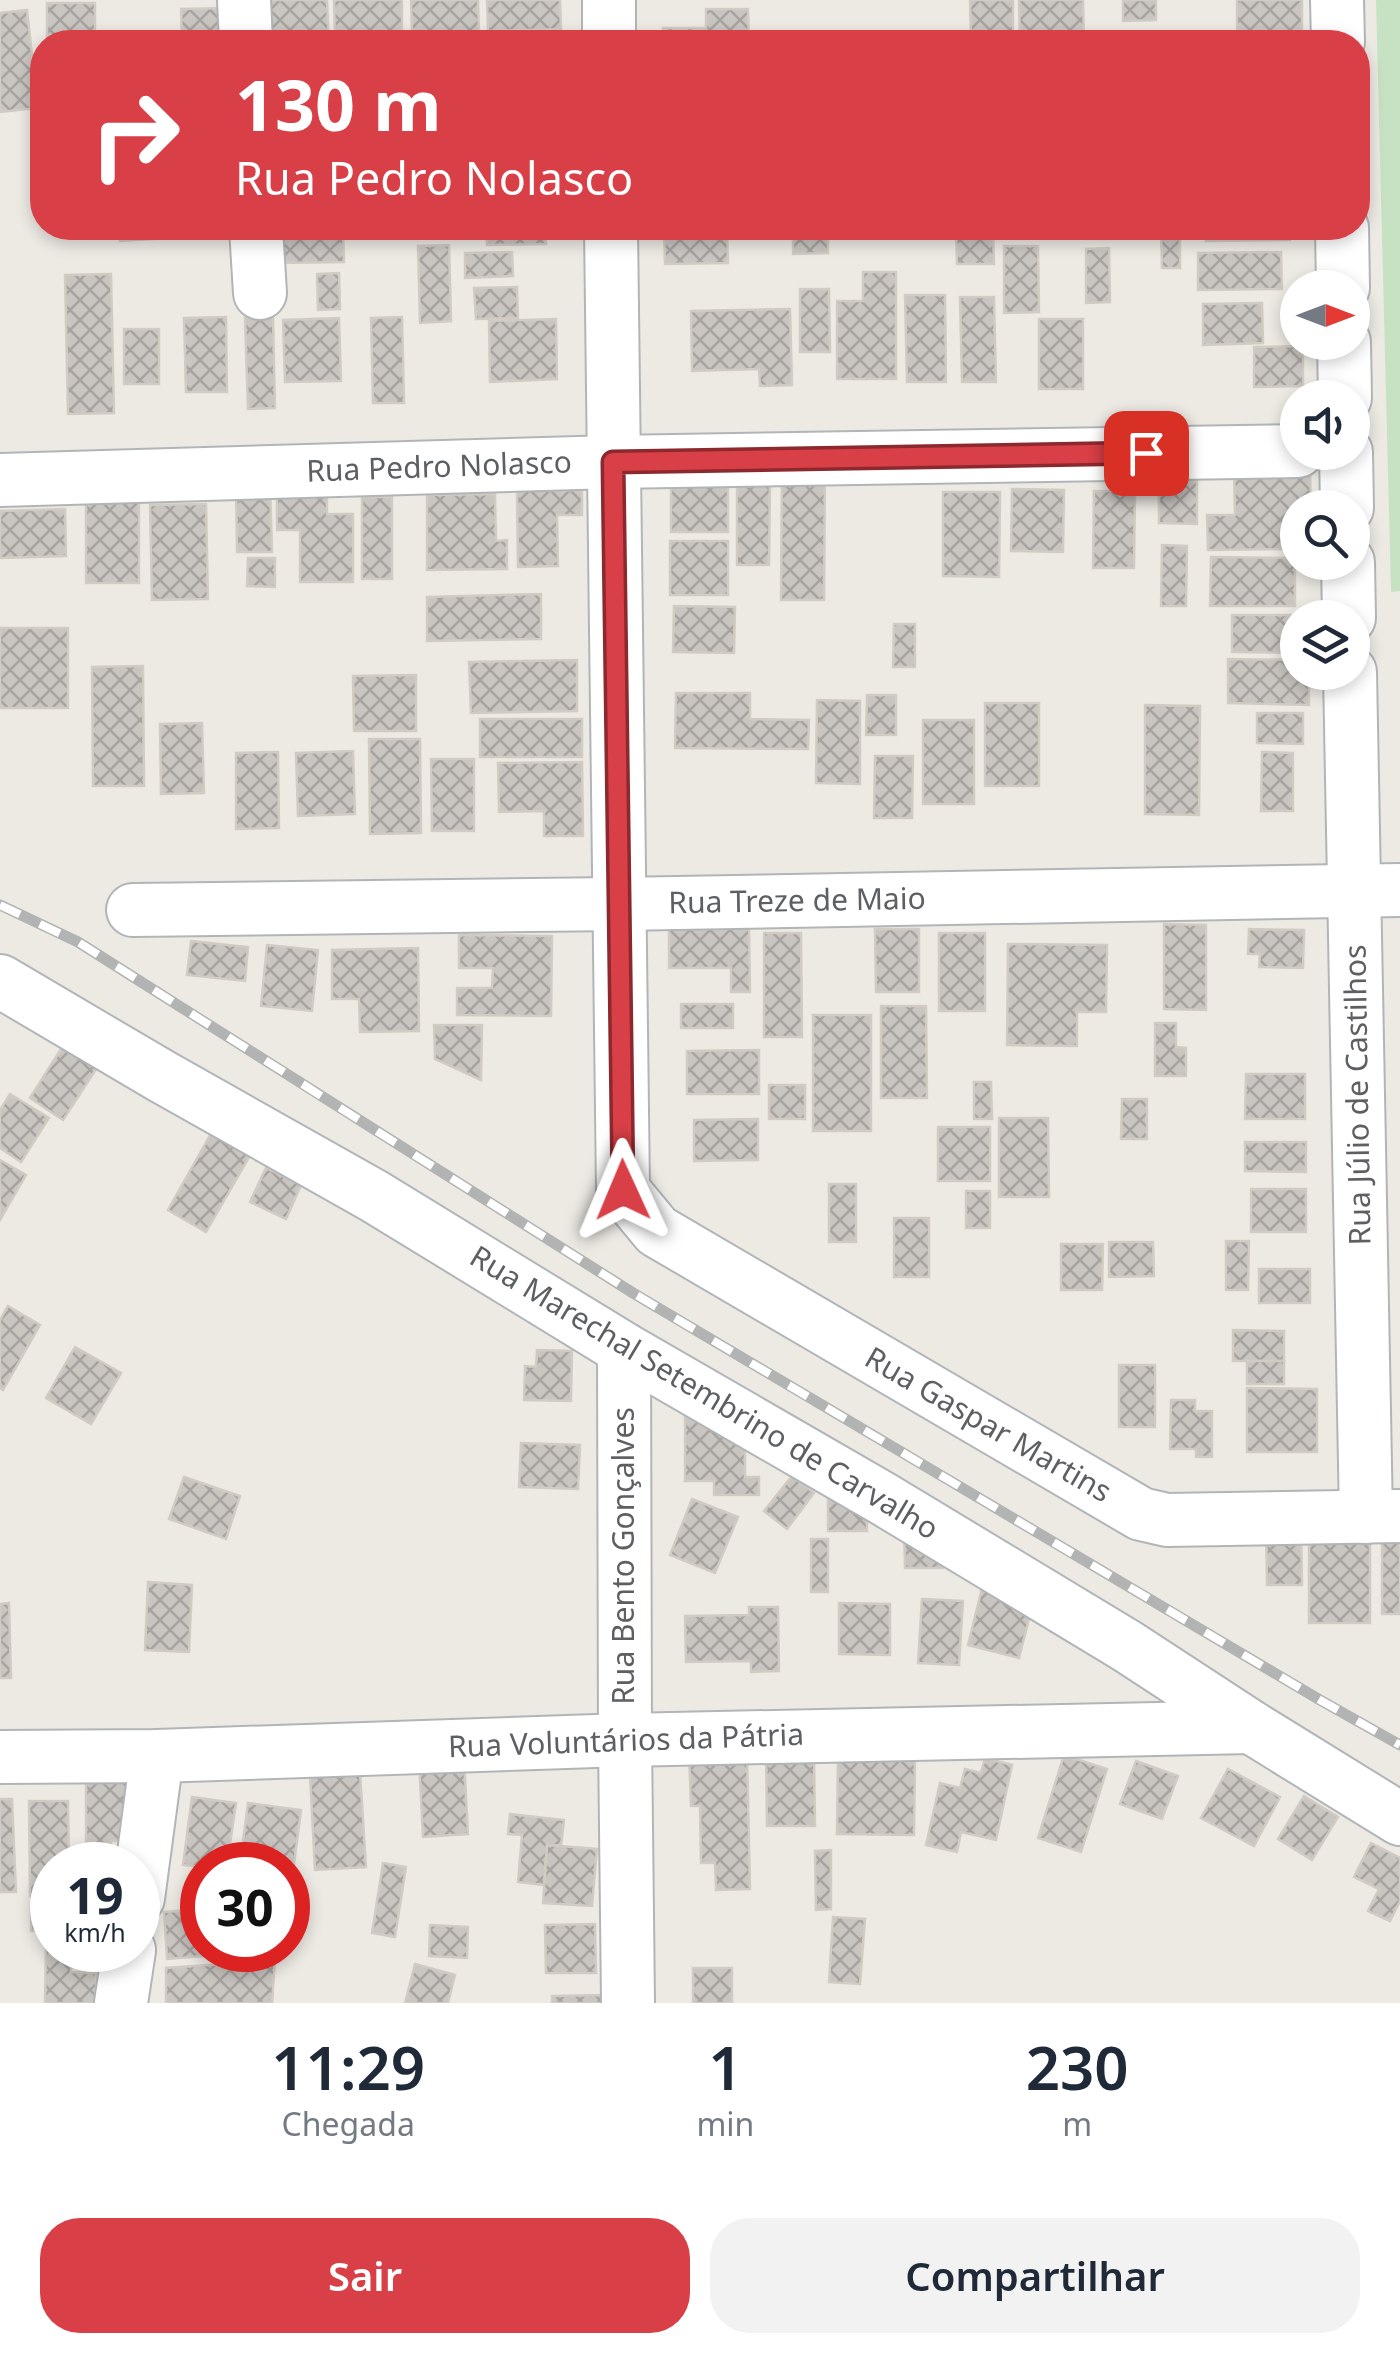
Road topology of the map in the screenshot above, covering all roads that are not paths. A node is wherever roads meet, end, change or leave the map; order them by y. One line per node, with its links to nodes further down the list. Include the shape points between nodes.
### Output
1 (244, 0): 4 (street)
2 (608, 0): 5 (street)
3 (1337, 0): 6 (street)
4 (245, 30)
5 (609, 30)
6 (1338, 30)
7 (257, 240): 11 (street)
8 (611, 240): 13 (street)
9 (1342, 240): 10 (street)
10 (1343, 270)
11 (260, 294)
12 (1280, 451): 13 (street, Rua Pedro Nolasco)
13 (613, 462): 14 (street, Rua Pedro Nolasco); 17 (street)
14 (0, 480)
15 (1352, 690): 16 (street, Rua Júlio de Castilhos)
16 (1377, 890): 17 (street, Rua Treze de Maio); 21 (street, Rua Júlio de Castilhos)
17 (618, 904): 18 (street, Rua Treze de Maio); 21 (street, Rua Gaspar Martins, via 623,1190 657,1230 1140,1514 1167,1520)
18 (133, 910)
19 (0, 981): 20 (street, Rua Marechal Setembrino de Carvalho)
20 (624, 1349): 22 (street, Rua Marechal Setembrino de Carvalho, via 882,1498); 23 (street, Rua Bento Gonçalves)
21 (1383, 1517)
22 (1252, 1727): 23 (street, Rua Voluntários da Pátria); 26 (street, Rua Marechal Setembrino de Carvalho)
23 (625, 1740): 24 (street, Rua Voluntários da Pátria); 30 (street, Rua Bento Gonçalves)
24 (157, 1756): 25 (street, Rua Voluntários da Pátria); 27 (street)
25 (0, 1757)
26 (1400, 1819)
27 (145, 1842)
28 (126, 1972): 29 (street)
29 (121, 2003)
30 (628, 2003)

